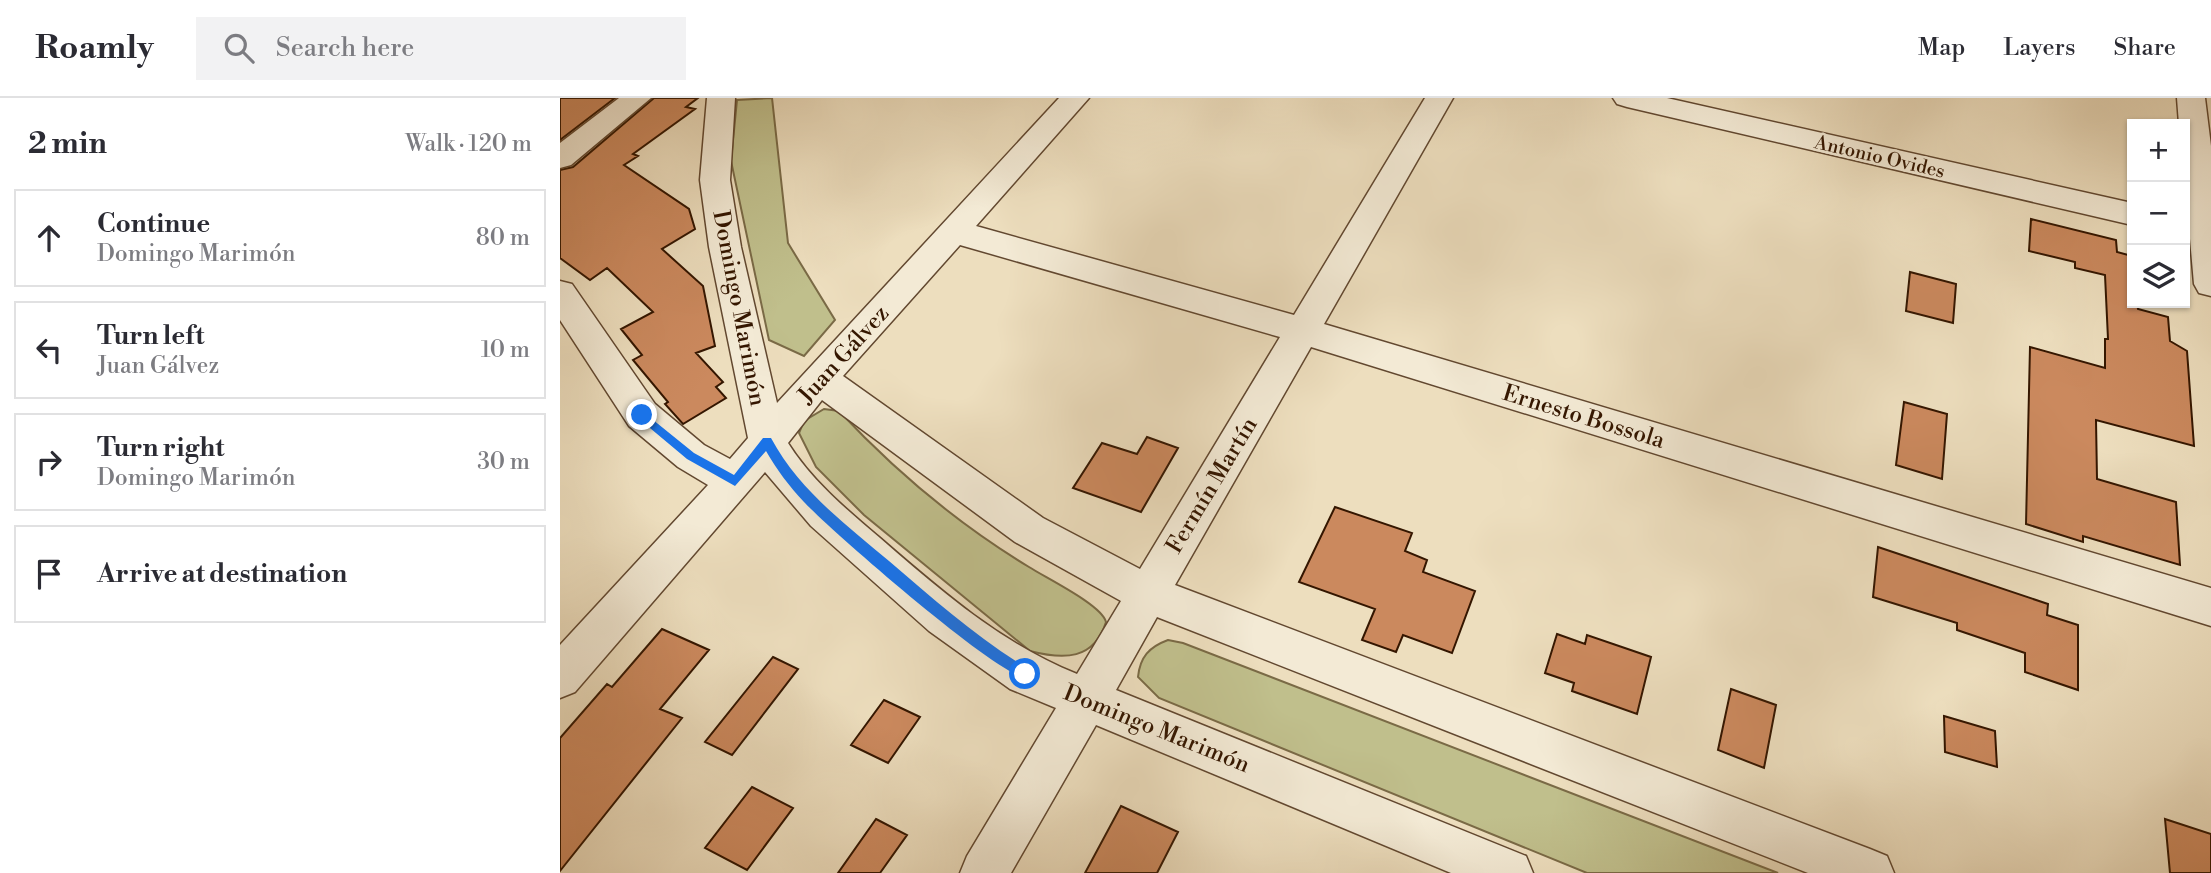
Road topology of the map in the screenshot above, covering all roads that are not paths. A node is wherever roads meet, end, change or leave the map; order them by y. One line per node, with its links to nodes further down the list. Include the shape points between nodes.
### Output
1 (637, 98): 7 (street)
2 (721, 98): 15 (street, Domingo Marimón, via 715,180)
3 (1075, 98): 10 (street, Juan Gálvez)
4 (1438, 98): 13 (street, Fermín Martín)
5 (1627, 98): 8 (street, Antonio Ovides)
6 (2191, 98): 9 (street)
7 (560, 158)
8 (2127, 213)
9 (2200, 230): 11 (street)
10 (955, 232): 13 (street, Ernesto Bossola); 14 (street, Juan Gálvez)
11 (2211, 284)
12 (560, 293): 16 (street, via 642,415 691,456)
13 (1304, 331): 17 (street, Fermín Martín); 18 (street, Ernesto Bossola)
14 (819, 377): 15 (street, Juan Gálvez); 17 (street, via 1029,530)
15 (767, 442): 16 (street, Juan Gálvez); 20 (street, Domingo Marimón, via 782,470 810,501 979,647 1025,674)
16 (735, 481): 19 (street, Juan Gálvez)
17 (1146, 593): 20 (street, Fermín Martín); 23 (street)
18 (2211, 607)
19 (560, 677)
20 (1085, 698): 21 (street, Fermín Martín); 22 (street, Domingo Marimón)
21 (984, 873)
22 (1509, 873)
23 (1870, 873)

